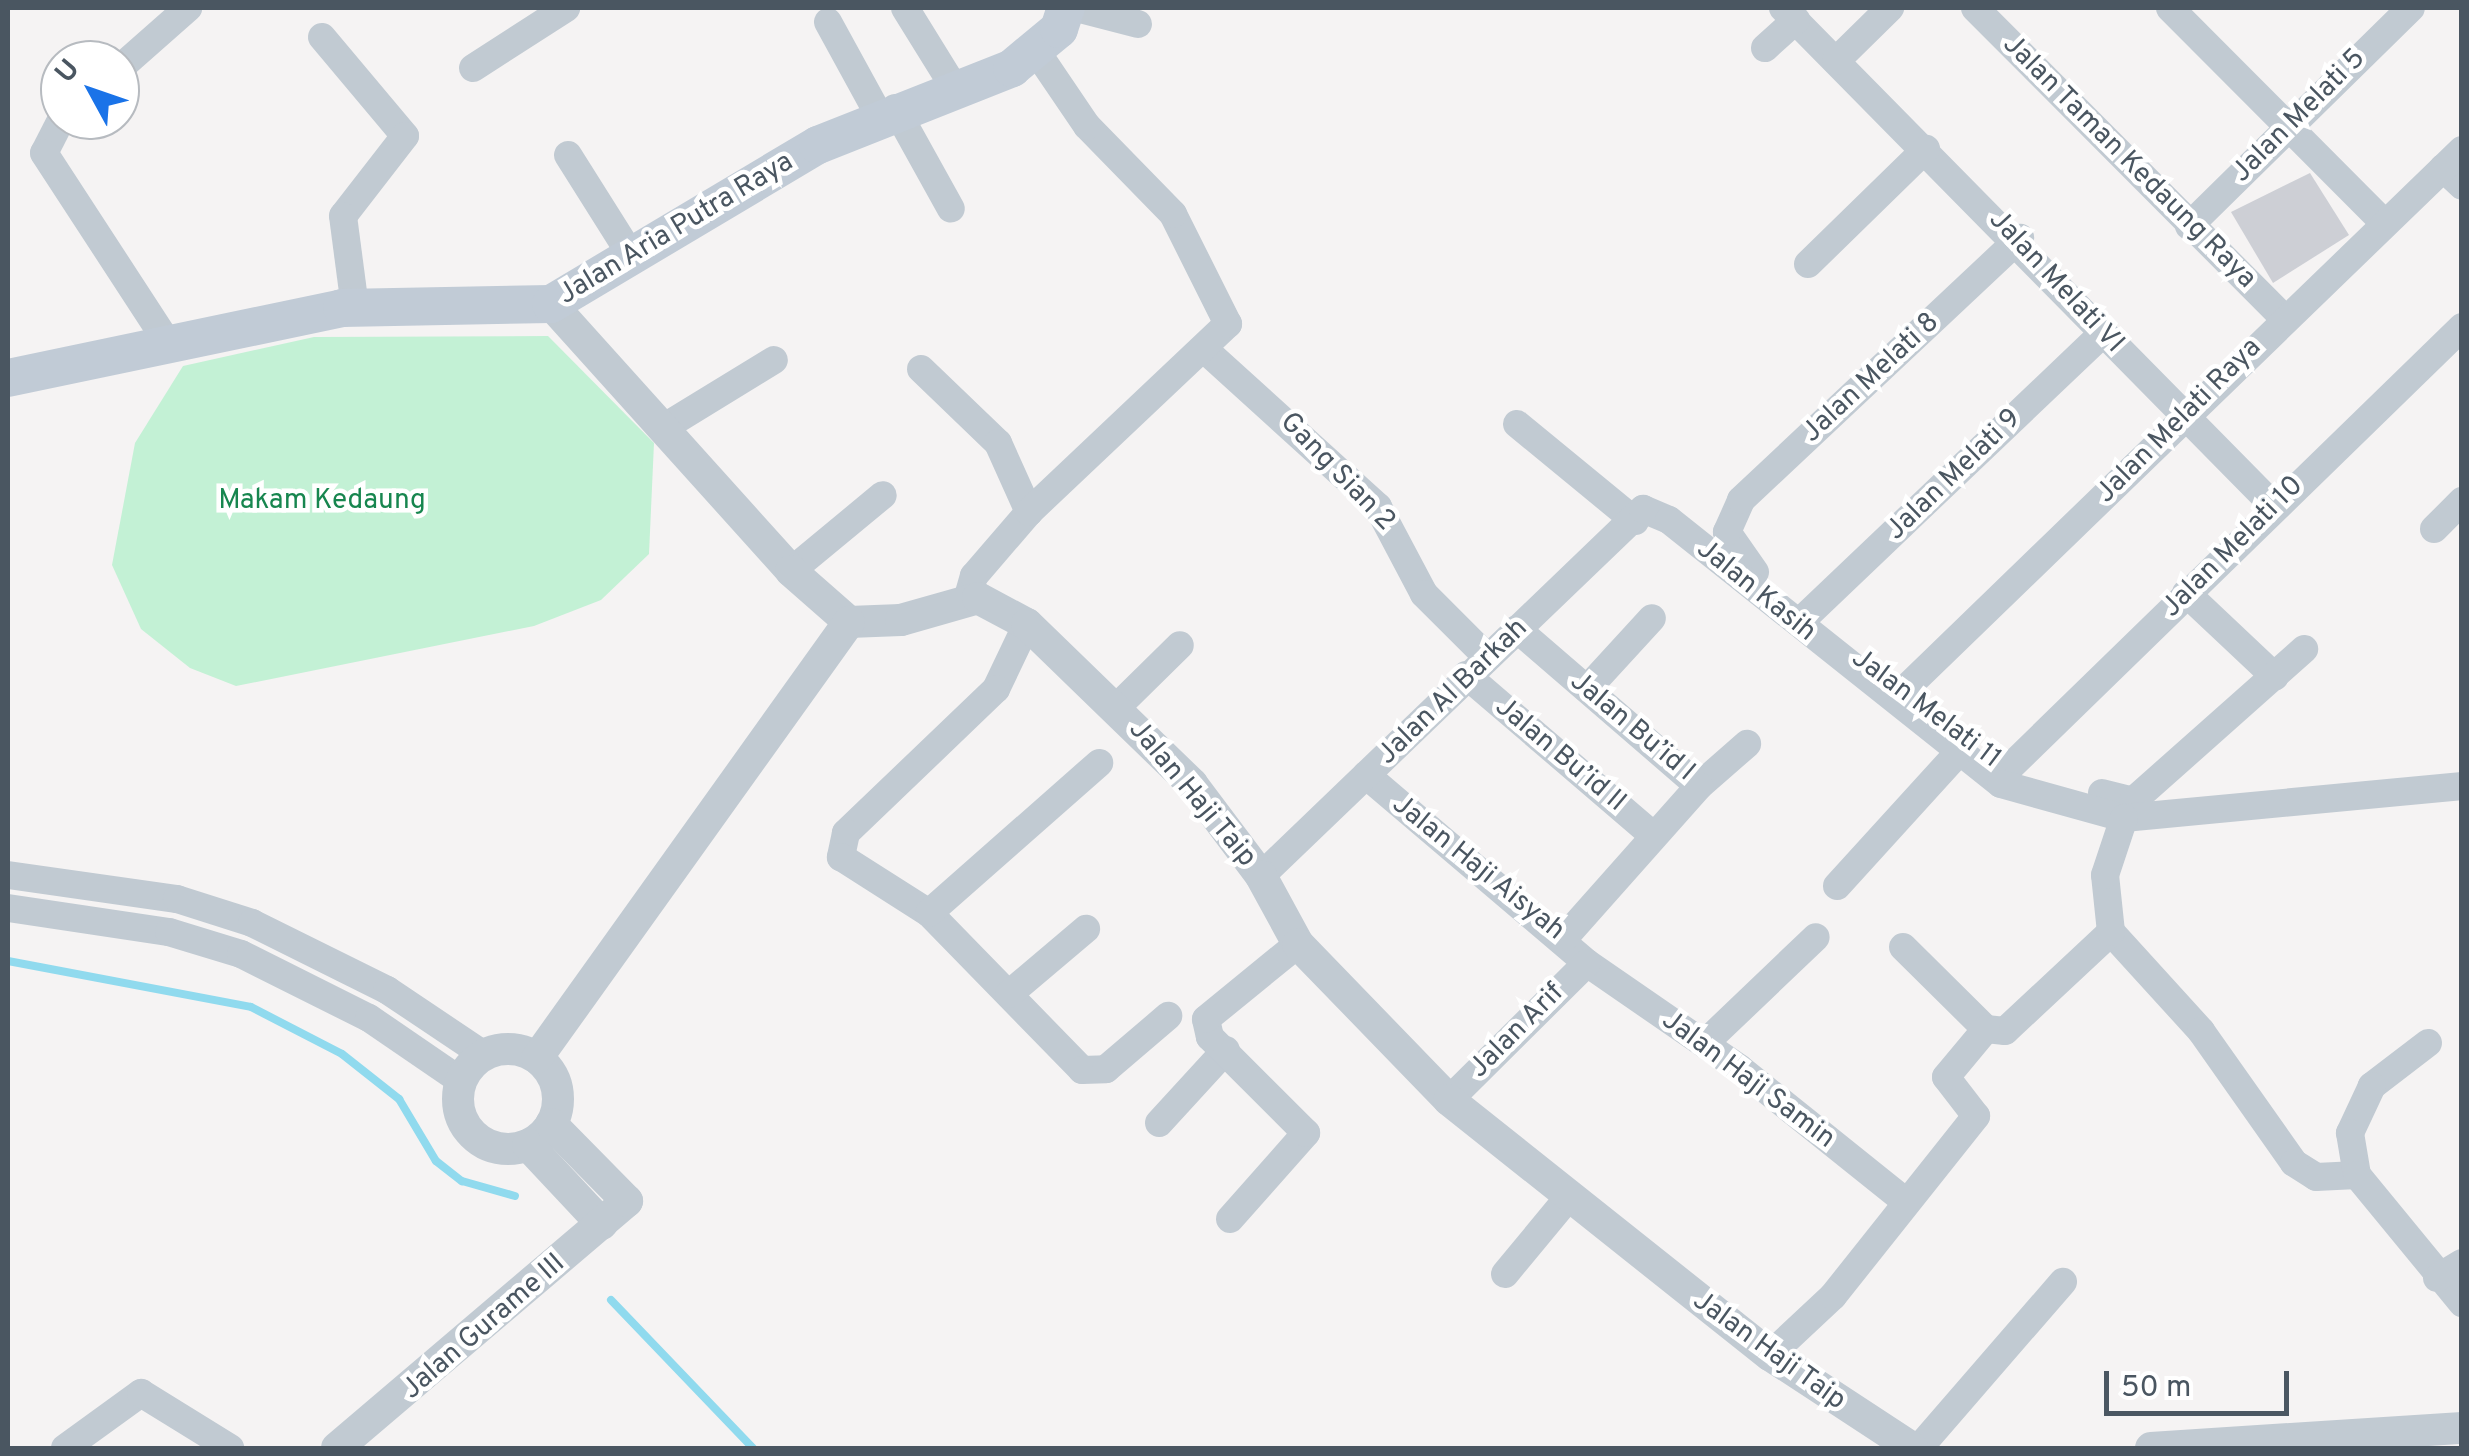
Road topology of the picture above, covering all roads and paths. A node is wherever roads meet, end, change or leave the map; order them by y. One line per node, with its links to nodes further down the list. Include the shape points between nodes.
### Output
1 (188, 8): 15 (street)
2 (565, 8): 18 (street)
3 (905, 8): 19 (street)
4 (1066, 8): 16 (main road)
5 (1076, 8): 12 (street)
6 (1890, 8): 17 (street)
7 (1975, 8): 28 (street, Jalan Taman Kedaung Raya)
8 (2170, 8): 21 (street)
9 (2410, 8): 21 (street, Jalan Melati 5)
10 (1790, 14): 14 (street); 17 (street, Jalan Melati VI)
11 (828, 22): 20 (street)
12 (1138, 24)
13 (322, 37): 33 (street, via 405,136 343,216)
14 (1765, 48)
15 (140, 50)
16 (1036, 50): 19 (main road, Jalan Aria Putra Raya); 38 (street, via 1087,126 1173,214 1214,281 1228,324)
17 (1836, 62): 23 (street, Jalan Melati VI)
18 (473, 68)
19 (954, 87): 20 (main road, Jalan Aria Putra Raya)
20 (887, 112): 26 (street); 30 (main road, Jalan Aria Putra Raya)
21 (2284, 130): 27 (street); 28 (street, Jalan Melati 5)
22 (43, 140): 37 (street, via 44,153)
23 (1926, 149): 29 (street, Jalan Melati VI); 31 (street)
24 (568, 155): 30 (street)
25 (2455, 168): 27 (street, Jalan Melati Raya)
26 (951, 210)
27 (2384, 223): 34 (street, Jalan Melati Raya)
28 (2189, 226): 34 (street, Jalan Taman Kedaung Raya)
29 (2020, 238): 36 (street, Jalan Melati VI); 50 (street, Jalan Melati 8)
30 (629, 252): 32 (main road, Jalan Aria Putra Raya)
31 (1808, 264)
32 (552, 304): 33 (main road, Jalan Aria Putra Raya); 44 (street)
33 (355, 307): 37 (main road, Jalan Aria Putra Raya)
34 (2283, 317): 42 (street, Jalan Melati Raya)
35 (2462, 327): 47 (street, Jalan Melati 10)
36 (2103, 333): 42 (street, Jalan Melati VI); 55 (street, Jalan Melati 9)
37 (166, 340): 41 (main road, Jalan Aria Putra Raya)
38 (1204, 349): 48 (street); 62 (street, Gang Sian 2, via 1378,507 1424,594)
39 (774, 360): 44 (street)
40 (921, 369): 48 (street, via 998,444)
41 (8, 378)
42 (2183, 420): 47 (street, Jalan Melati VI); 65 (street, Jalan Melati Raya)
43 (1517, 424): 49 (street, Jalan Kasih)
44 (663, 428): 52 (street)
45 (883, 496): 52 (street)
46 (2462, 500): 51 (street)
47 (2273, 505): 53 (street, Jalan Melati 10)
48 (1029, 512): 54 (street, via 974,576)
49 (1639, 515): 59 (street, Jalan Al Barkah); 68 (street, Jalan Kasih, via 1669,520)
50 (1728, 522): 55 (street, Jalan Melati 11, via 1736,556)
51 (2434, 529)
52 (792, 571): 57 (street)
53 (2186, 594): 63 (street); 70 (street, Jalan Melati 10)
54 (967, 600): 57 (street, via 902,620); 58 (street, Jalan Haji Taip, via 1000,603)
55 (1806, 616): 65 (street, Jalan Melati 11)
56 (1652, 618): 64 (street)
57 (849, 622): 95 (street)
58 (1028, 624): 66 (street, Jalan Haji Taip); 80 (street, via 996,688 841,844 844,867)
59 (1517, 630): 62 (street, Jalan Al Barkah); 64 (street, Jalan Bu’id I)
60 (1180, 645): 66 (street)
61 (2304, 649): 63 (street, Jalan Melati 11)
62 (1476, 666): 71 (street, Jalan Al Barkah); 75 (street, Jalan Bu’id II)
63 (2275, 677): 70 (street, Jalan Melati 11, via 2132,801)
64 (1587, 690): 72 (street, Jalan Bu’id I)
65 (1900, 694): 70 (street, Jalan Melati 11)
66 (1117, 707): 77 (street, Jalan Haji Taip)
67 (1747, 744): 72 (street, Jalan Bu’id I)
68 (1956, 755): 74 (street, Jalan Kasih, via 2001,784); 78 (street)
69 (1099, 763): 80 (street)
70 (2007, 770)
71 (1366, 774): 77 (street, Jalan Al Barkah); 83 (street, Jalan Haji Aisyah)
72 (1699, 786): 75 (street)
73 (2462, 786): 74 (street)
74 (2124, 818): 82 (street, via 2106,875)
75 (1654, 835): 83 (street)
76 (8, 875): 94 (street, via 178,900 252,923 372,981)
77 (1262, 876): 85 (street, Jalan Haji Taip)
78 (1837, 886)
79 (8, 908): 96 (street, via 169,932 241,954 369,1018)
80 (929, 913): 88 (street)
81 (1086, 929): 88 (street)
82 (2111, 932): 90 (street, via 2005,1031); 100 (street, via 2201,1032 2294,1162 2316,1178)
83 (1565, 937): 87 (street, Jalan Haji Aisyah)
84 (1816, 937): 92 (street)
85 (1298, 944): 93 (street, via 1208,1015 1206,1031); 97 (street, Jalan Haji Taip)
86 (1903, 947): 90 (street)
87 (1587, 963): 92 (street, Jalan Haji Samin); 97 (street, Jalan Arif)
88 (1009, 994): 89 (street, via 1090,1073)
89 (1168, 1016)
90 (1986, 1030): 102 (street, via 1946,1077 1976,1116)
91 (2428, 1042): 100 (street, via 2372,1086 2358,1109 2350,1133)
92 (1706, 1043): 102 (street, Jalan Haji Samin)
93 (1226, 1050): 98 (street); 103 (street, via 1306,1133)
94 (484, 1055): 95 (street, via 511,1048); 96 (street)
95 (537, 1058): 99 (street, via 555,1081)
96 (462, 1081): 99 (street, via 460,1114 479,1140)
97 (1448, 1100): 101 (street, Jalan Haji Taip)
98 (1159, 1124)
99 (539, 1135): 104 (street); 104 (street, Jalan Gurame III, via 627,1201)
100 (2357, 1175): 107 (street)
101 (1567, 1200): 106 (street); 110 (street, Jalan Haji Taip)
102 (1906, 1202): 110 (street, via 1834,1296)
103 (1230, 1219)
104 (602, 1224): 115 (street, Jalan Gurame III)
105 (2462, 1263): 107 (street)
106 (1505, 1274)
107 (2437, 1278): 109 (street)
108 (2063, 1282): 116 (street)
109 (2462, 1303)
110 (1770, 1354): 116 (street, Jalan Haji Taip)
111 (2462, 1428): 112 (street)
112 (2395, 1441): 117 (street)
113 (65, 1448): 114 (street, via 140,1393)
114 (230, 1448)
115 (336, 1448)
116 (1915, 1448)
117 (2151, 1448)

